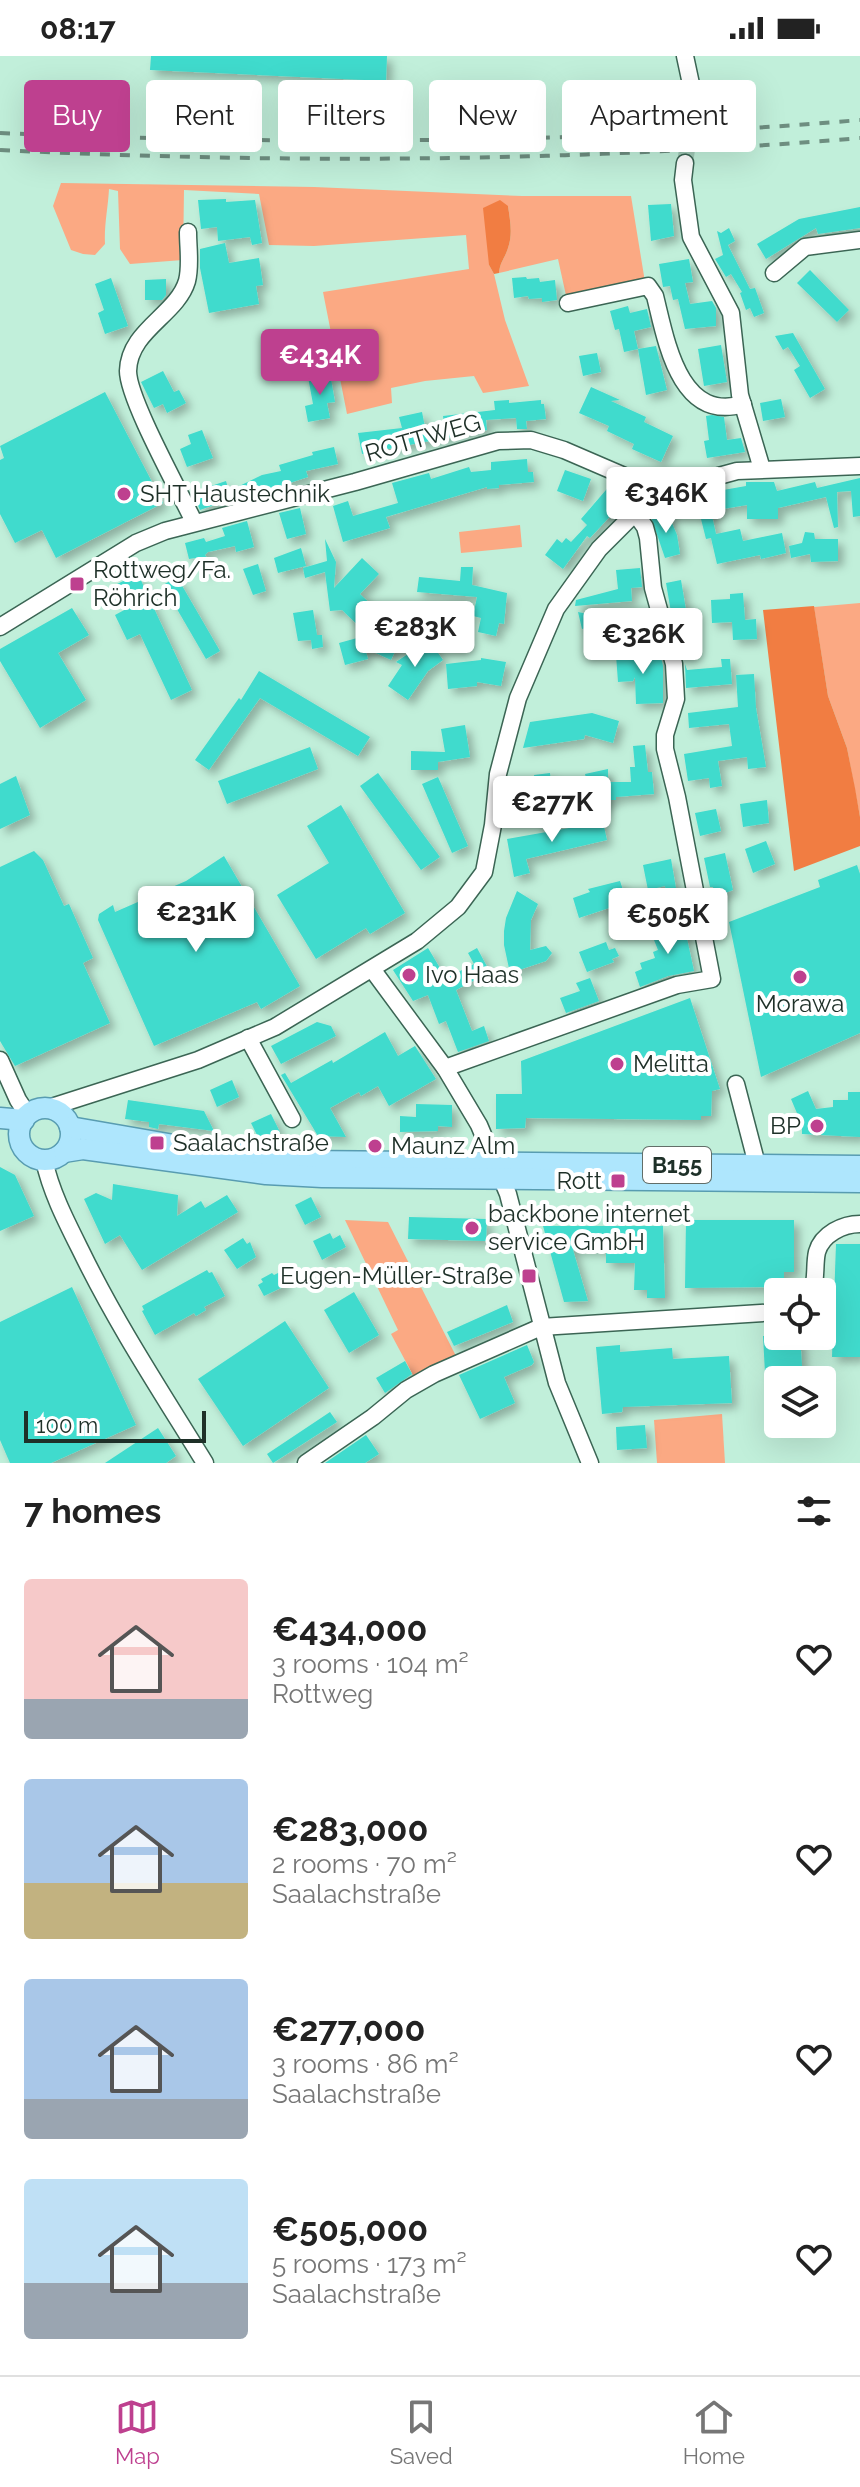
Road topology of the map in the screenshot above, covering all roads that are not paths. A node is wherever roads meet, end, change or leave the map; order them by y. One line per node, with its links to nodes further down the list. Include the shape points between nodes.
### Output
1 (685, 56): 2 (street)
2 (690, 80)
3 (684, 172): 8 (street, via 691,237 731,313)
4 (188, 232): 13 (street, via 187,281 133,350 128,372 133,395)
5 (860, 241): 6 (street, via 805,247)
6 (774, 273)
7 (568, 303): 8 (street, via 648,286 679,377 696,396 726,409)
8 (743, 404): 10 (street)
9 (860, 466): 10 (street)
10 (762, 469): 11 (street, via 699,480)
11 (656, 499): 12 (street); 13 (street, ROTTWEG, via 643,484 576,454 531,440 498,441)
12 (635, 513): 15 (street, via 599,549 556,609 523,685 498,774 484,872 458,907 431,931); 18 (street, via 645,527 653,588 674,664 676,699 665,749 712,979 677,985)
13 (194, 522): 14 (street, ROTTWEG, via 136,543)
14 (0, 627)
15 (372, 969): 16 (street); 18 (street)
16 (248, 1038): 20 (street); 23 (street)
17 (0, 1060): 25 (street)
18 (445, 1068): 30 (street, via 479,1125)
19 (736, 1084): 28 (street)
20 (90, 1097): 21 (street); 24 (street)
21 (48, 1108): 24 (main road); 25 (main road)
22 (0, 1118): 25 (main road)
23 (292, 1119)
24 (69, 1125): 26 (main road); 30 (main road, B155, via 197,1149 300,1161)
25 (18, 1128): 27 (main road, via 28,1154)
26 (64, 1152): 27 (main road); 30 (main road, B155, via 83,1149 266,1174)
27 (44, 1160): 36 (street, via 48,1180 111,1312)
28 (754, 1166): 29 (main road, B155); 30 (main road, B155)
29 (860, 1166)
30 (497, 1171): 31 (main road, B155); 35 (street, via 508,1194)
31 (860, 1182)
32 (860, 1224): 33 (street, via 850,1224 824,1240 817,1251)
33 (816, 1278)
34 (764, 1313): 35 (street)
35 (541, 1327): 37 (street, via 406,1390); 38 (street)
36 (205, 1463)
37 (306, 1463)
38 (590, 1463)

